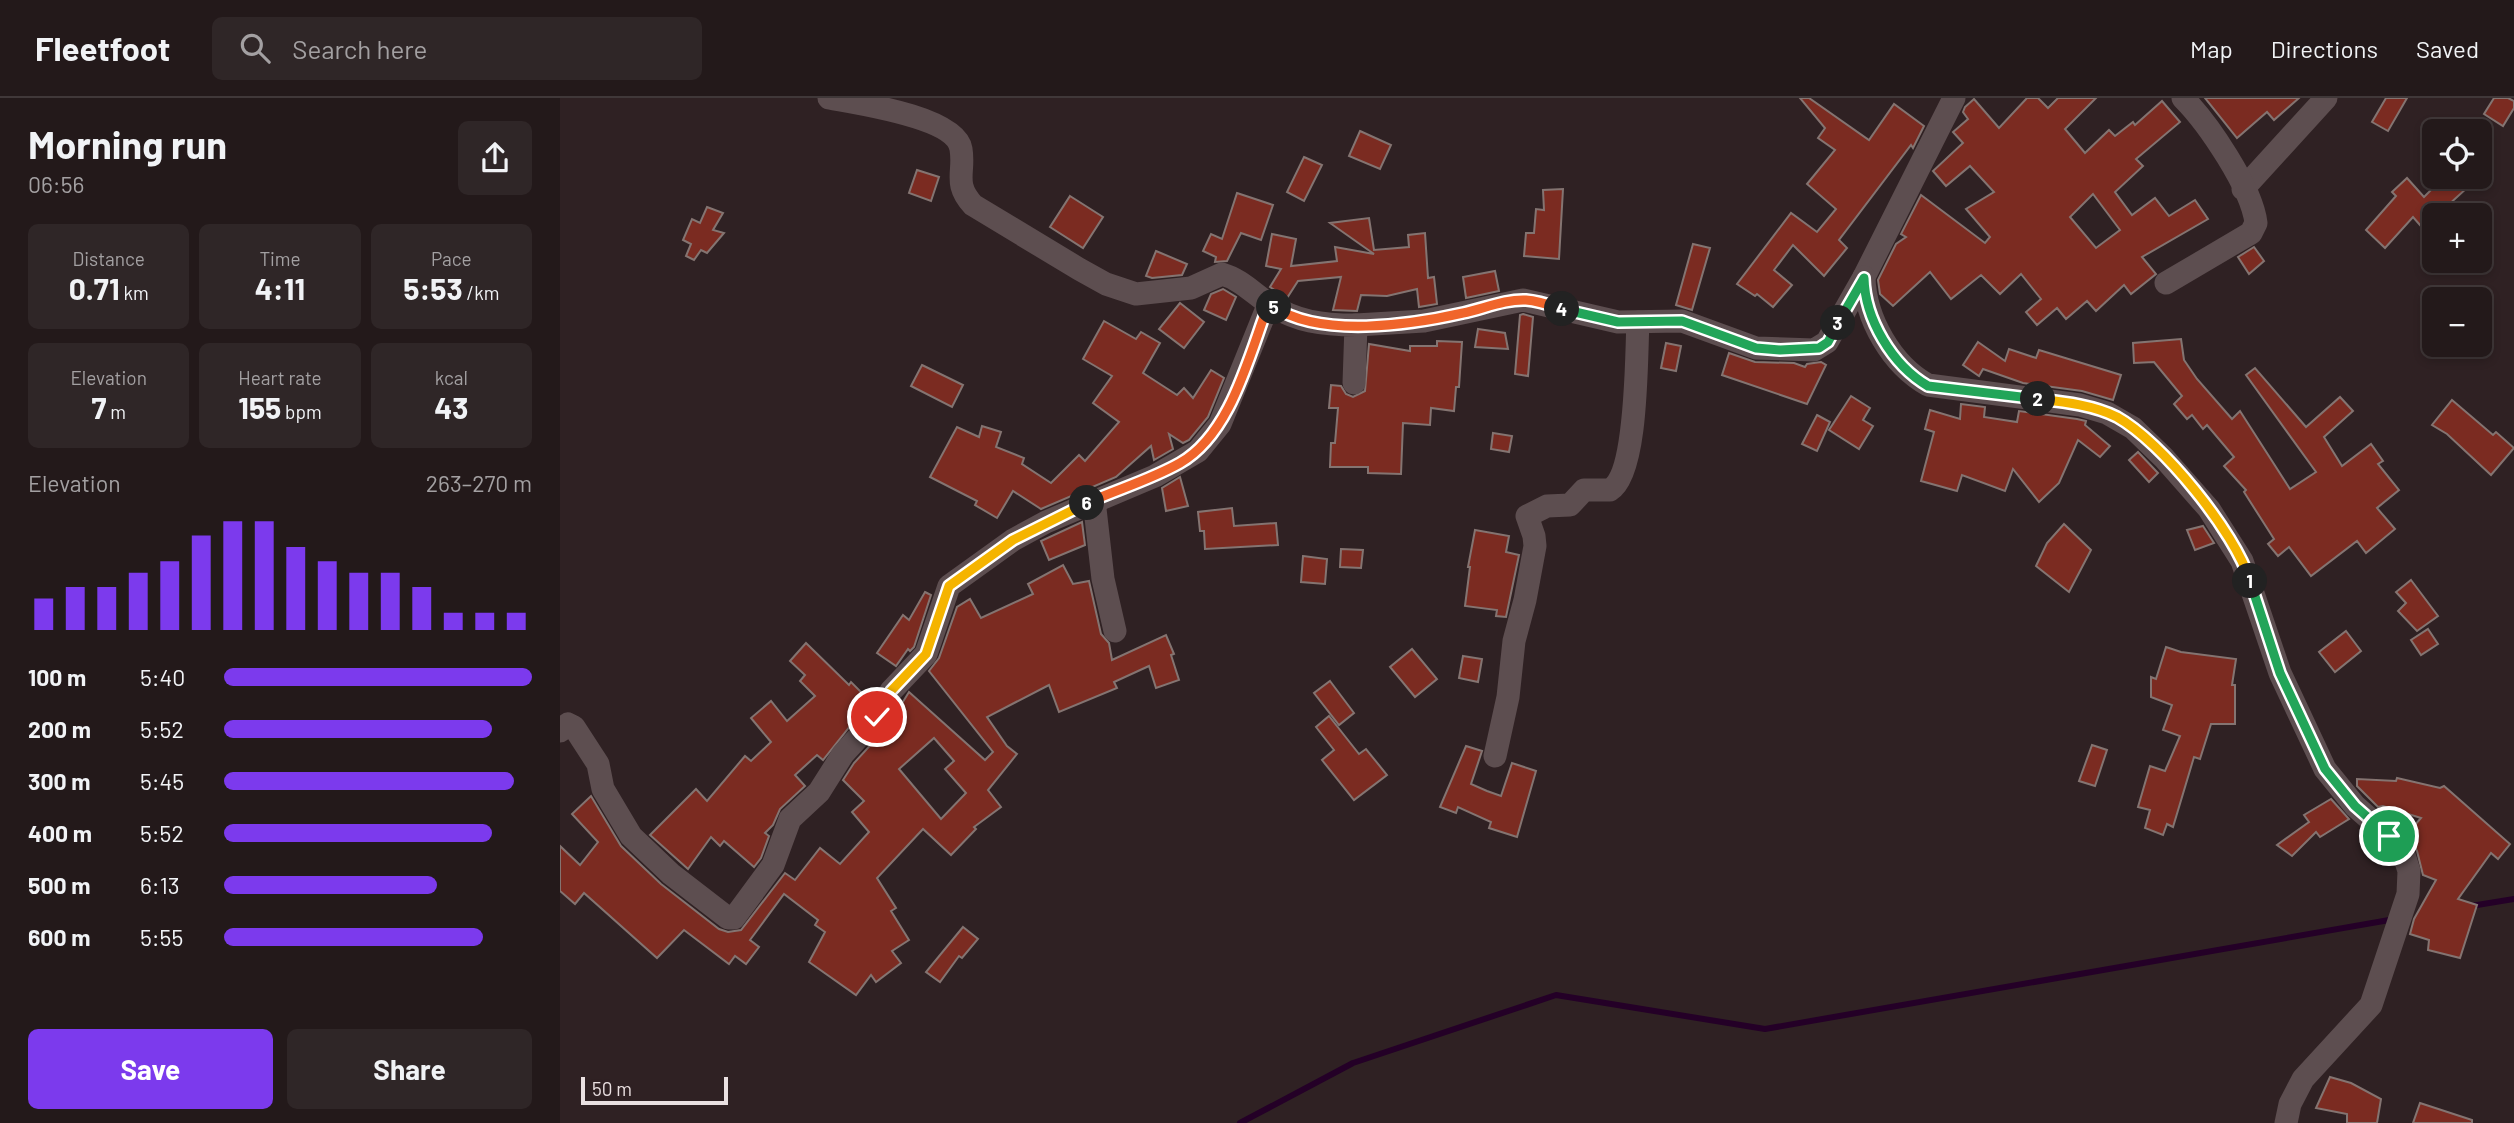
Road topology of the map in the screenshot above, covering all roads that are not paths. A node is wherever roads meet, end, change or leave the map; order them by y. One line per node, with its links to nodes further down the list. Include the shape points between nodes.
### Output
1 (829, 98): 8 (street, via 930,122 956,137 961,148 960,184 973,205 1106,284 1136,294 1155,294 1191,288 1222,274)
2 (1954, 98): 6 (street)
3 (2183, 98): 5 (street, via 2219,141)
4 (2326, 98): 5 (street)
5 (2243, 189): 7 (street, via 2256,219 2251,233)
6 (1864, 278): 9 (street, via 1828,342 1814,350 1756,348 1682,321); 16 (street, via 1876,325 1900,365 1914,378 1928,386 2080,405 2107,413 2133,428 2185,480 2242,561 2280,673 2325,769 2355,806 2401,849 2409,871 2408,894 2371,1005 2303,1079)
7 (2166, 283)
8 (1269, 303): 10 (street, via 1295,319); 12 (street, via 1211,437 1181,463)
9 (1638, 322): 10 (street, via 1598,319 1523,300 1424,321); 15 (street, via 1629,461 1620,481 1610,490 1584,490 1570,505 1547,506 1527,516 1535,546)
10 (1356, 325): 11 (street)
11 (1354, 383)
12 (1094, 500): 13 (street, via 1103,579); 14 (street, via 1013,540 949,586 926,654 891,691 877,717 819,792 793,815 773,865 732,919 671,874 631,836 603,789 598,764 574,727 568,724)
13 (1115, 631)
14 (560, 731)
15 (1495, 755)
16 (2286, 1123)

